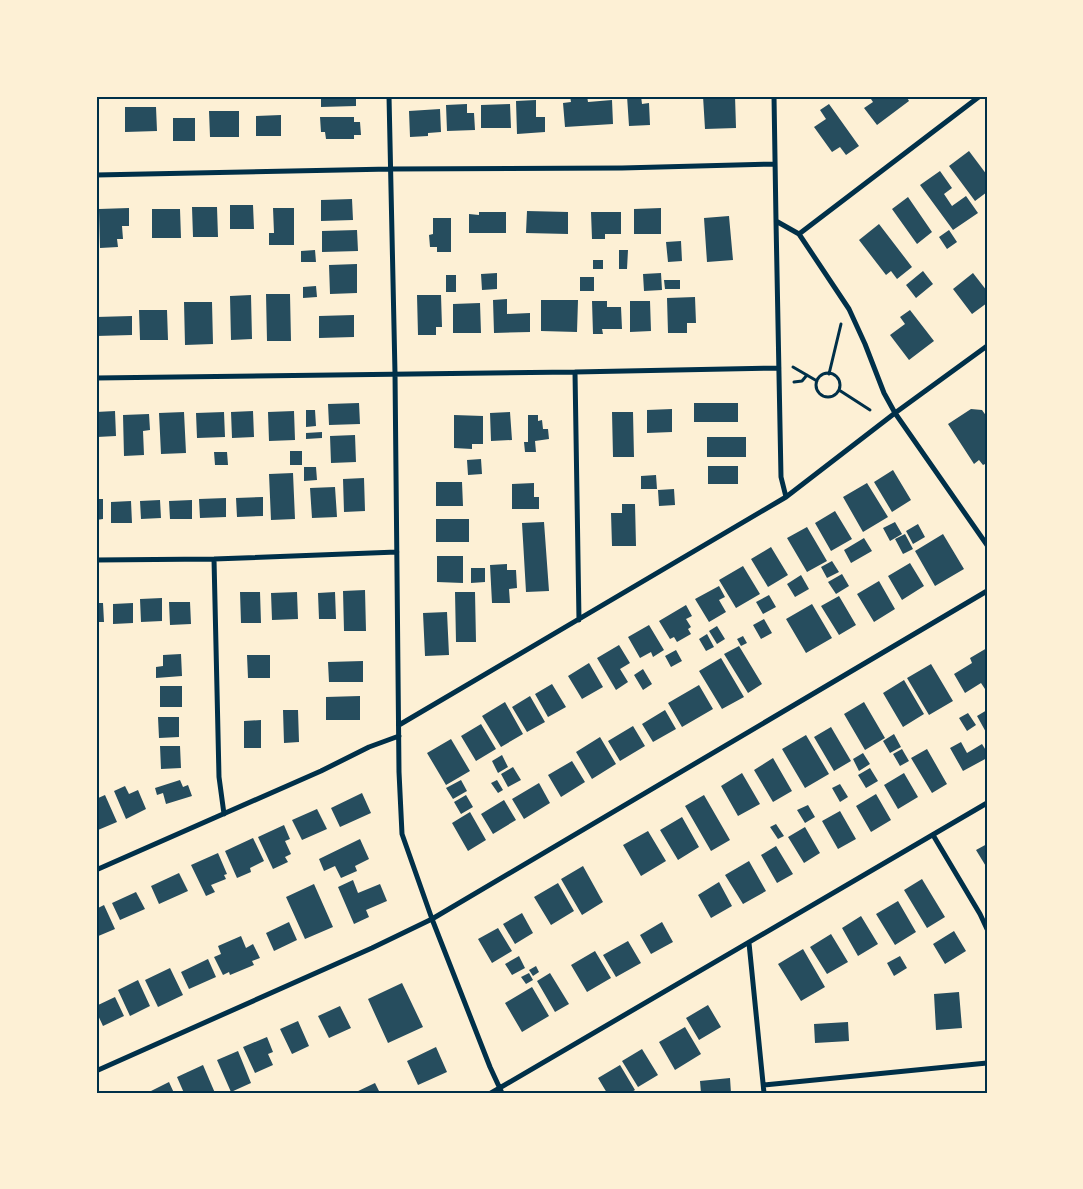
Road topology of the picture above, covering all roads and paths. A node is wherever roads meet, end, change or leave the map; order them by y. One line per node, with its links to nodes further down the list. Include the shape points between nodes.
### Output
1 (389, 96): 5 (street)
2 (774, 96): 4 (street)
3 (980, 96): 8 (street)
4 (775, 164): 5 (street); 7 (street)
5 (391, 169): 6 (street); 14 (street)
6 (96, 175)
7 (776, 220): 8 (street); 12 (street)
8 (799, 234): 22 (street, via 849,309)
9 (841, 324): 15 (path)
10 (987, 346): 22 (street)
11 (794, 367): 16 (path)
12 (778, 368): 13 (street); 23 (street, via 781,477)
13 (575, 372): 14 (street); 29 (street)
14 (395, 373): 17 (street); 25 (street)
15 (829, 374): 18 (path); 20 (path, via 838,379)
16 (807, 375): 18 (path); 19 (path, via 802,381)
17 (96, 378)
18 (817, 381): 20 (path, via 819,392 826,397 834,396)
19 (794, 382)
20 (839, 390): 21 (path)
21 (870, 410)
22 (895, 414): 23 (street); 24 (street)
23 (786, 498): 29 (street)
24 (987, 545)
25 (397, 552): 26 (street); 30 (street)
26 (214, 559): 27 (street); 33 (street, via 219,777)
27 (96, 560)
28 (987, 591): 36 (street)
29 (579, 620): 30 (street)
30 (399, 725): 31 (street)
31 (399, 736): 33 (street); 36 (street, via 402,834)
32 (987, 803): 34 (street)
33 (224, 814): 35 (street)
34 (933, 835): 37 (street); 38 (street)
35 (96, 870)
36 (432, 919): 40 (street); 42 (street)
37 (987, 929)
38 (748, 943): 41 (street); 42 (street)
39 (987, 1063): 41 (street)
40 (96, 1071)
41 (764, 1085): 44 (street)
42 (501, 1090): 43 (street)
43 (491, 1093)
44 (764, 1093)

